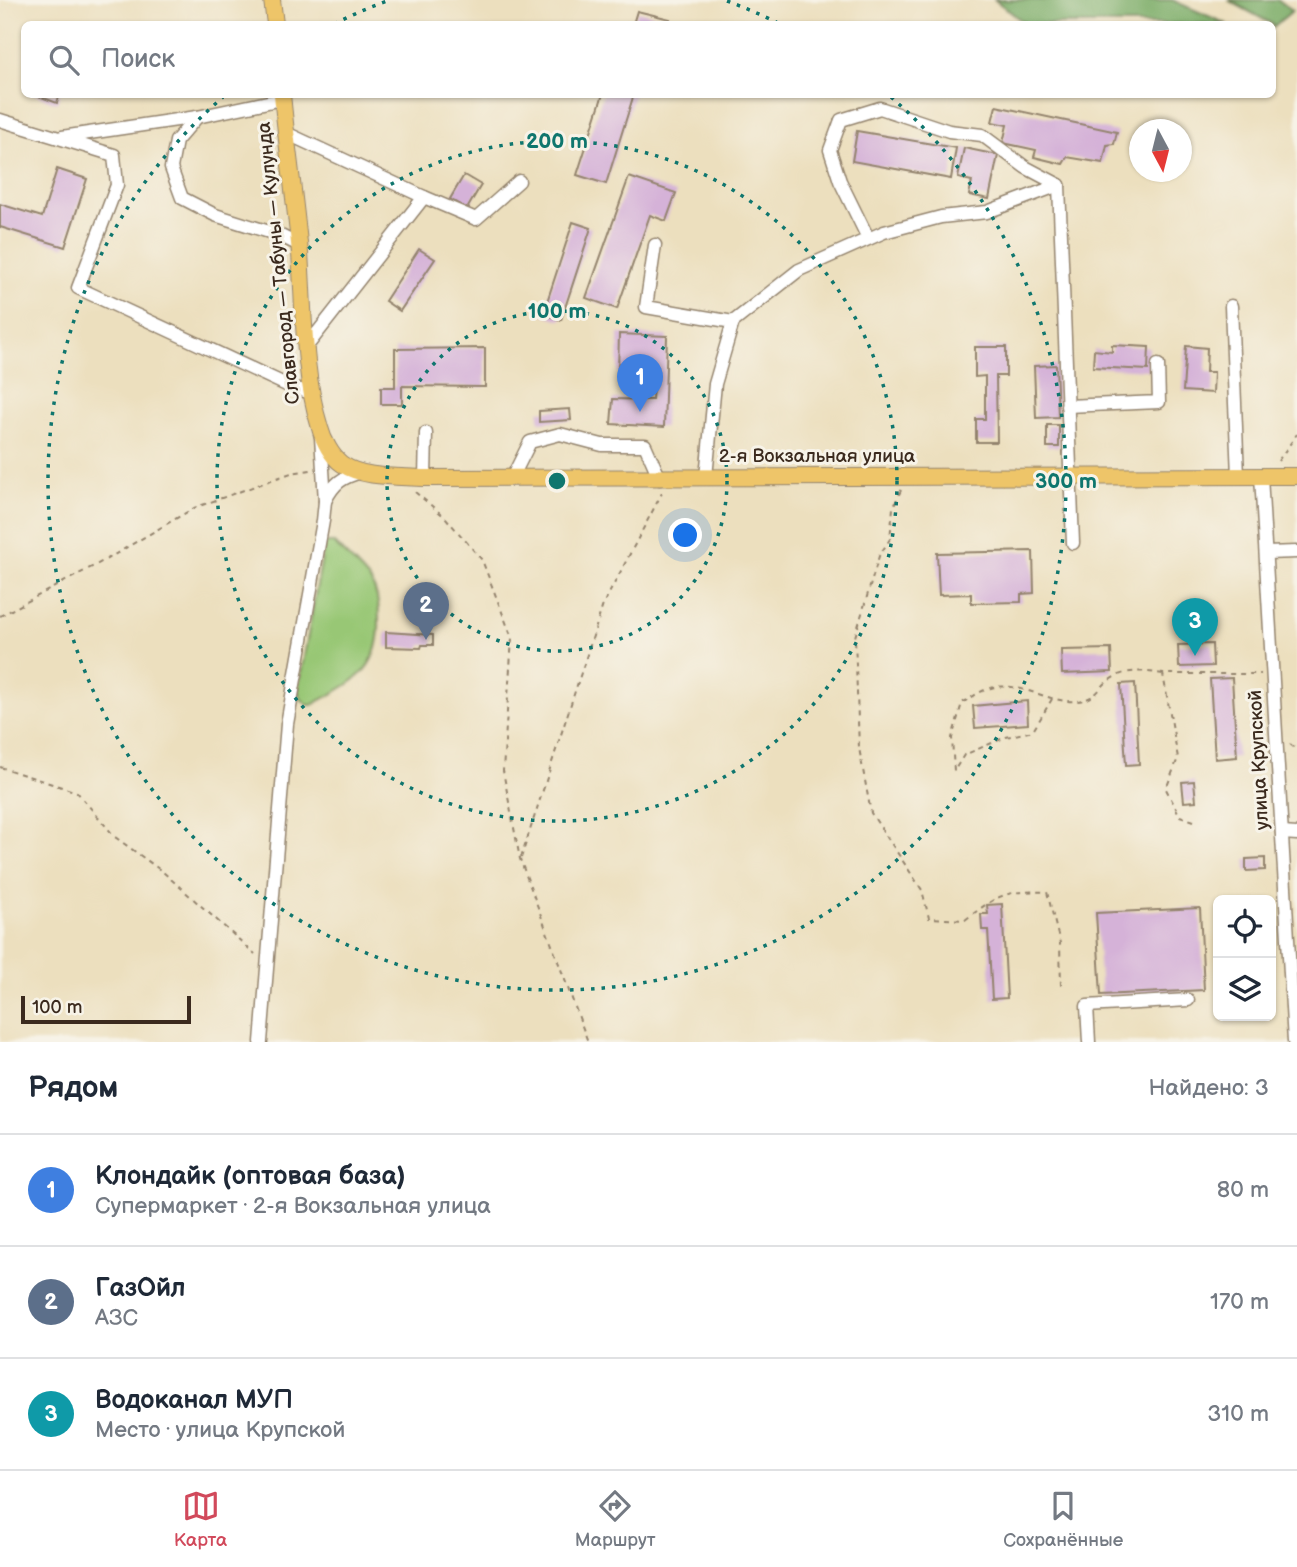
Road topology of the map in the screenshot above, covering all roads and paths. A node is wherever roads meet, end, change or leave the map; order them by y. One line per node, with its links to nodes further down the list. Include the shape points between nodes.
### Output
1 (272, 0): 2 (main road)
2 (275, 21)
3 (278, 98): 5 (street)
4 (282, 98): 7 (main road, Славгород — Табуны — Кулунда)
5 (197, 117): 8 (street); 13 (street, via 176,141 171,168 182,198)
6 (0, 120): 8 (street)
7 (286, 133): 11 (street); 13 (main road, Славгород — Табуны — Кулунда)
8 (57, 138): 19 (street, via 114,155 117,186 78,288)
9 (519, 181): 11 (street, via 477,219)
10 (1059, 185): 12 (street, via 987,212 941,217); 12 (street, via 982,135 949,131 880,108 841,120 830,150); 20 (street)
11 (424, 197): 17 (street)
12 (868, 239): 16 (street, via 799,270)
13 (299, 245): 17 (main road, Славгород — Табуны — Кулунда)
14 (655, 245): 16 (street, via 646,307)
15 (1231, 306): 28 (street)
16 (733, 322): 31 (street, via 715,384)
17 (307, 346): 19 (main road, Славгород — Табуны — Кулунда)
18 (1158, 365): 20 (street, via 1159,402)
19 (312, 393): 21 (main road, Славгород — Табуны — Кулунда)
20 (1067, 406): 27 (street)
21 (320, 430): 24 (main road, Славгород — Табуны — Кулунда); 25 (street)
22 (426, 433): 33 (street)
23 (1297, 434): 29 (path)
24 (340, 463): 26 (main road, 2-я Вокзальная улица)
25 (323, 468): 37 (street); 41 (path, via 292,473 194,508)
26 (362, 472): 33 (main road, 2-я Вокзальная улица); 37 (street, via 339,480)
27 (1070, 476): 28 (main road, 2-я Вокзальная улица); 32 (main road, 2-я Вокзальная улица); 38 (street)
28 (1238, 476): 29 (main road, 2-я Вокзальная улица)
29 (1264, 476): 30 (main road, 2-я Вокзальная улица); 40 (street, улица Крупской)
30 (1297, 476)
31 (706, 477): 32 (main road, 2-я Вокзальная улица); 35 (main road, 2-я Вокзальная улица)
32 (907, 477): 51 (path, via 893,508 890,539 879,556 855,637 859,748 872,814 922,890 929,918 965,920 995,897 1017,891 1047,892 1060,943)
33 (425, 478): 34 (main road, 2-я Вокзальная улица)
34 (512, 478): 35 (main road, 2-я Вокзальная улица); 35 (street, via 530,442 560,434 602,444 645,445)
35 (665, 478): 49 (path, via 603,605)
36 (415, 492): 49 (path, via 482,560 512,638 503,771)
37 (325, 501): 50 (street, via 287,724)
38 (1073, 543)
39 (1297, 552): 40 (street)
40 (1266, 553): 43 (street, улица Крупской)
41 (0, 616)
42 (1163, 674): 43 (path); 44 (path, via 1133,670 1109,680 1091,697); 46 (path, via 1178,758 1166,789 1180,816)
43 (1273, 674): 47 (street, улица Крупской)
44 (1052, 699): 44 (path, via 1026,688 991,687 962,703 952,738 954,771 964,755 1033,731)
45 (0, 767): 50 (path, via 77,792 116,837 163,872)
46 (1194, 821)
47 (1282, 834): 48 (street); 56 (street, улица Крупской)
48 (1297, 834)
49 (520, 859): 54 (path)
50 (269, 966): 53 (street)
51 (1061, 986)
52 (1188, 1000): 55 (street, via 1087,1006)
53 (261, 1042)
54 (588, 1042)
55 (1089, 1042)
56 (1294, 1042)

